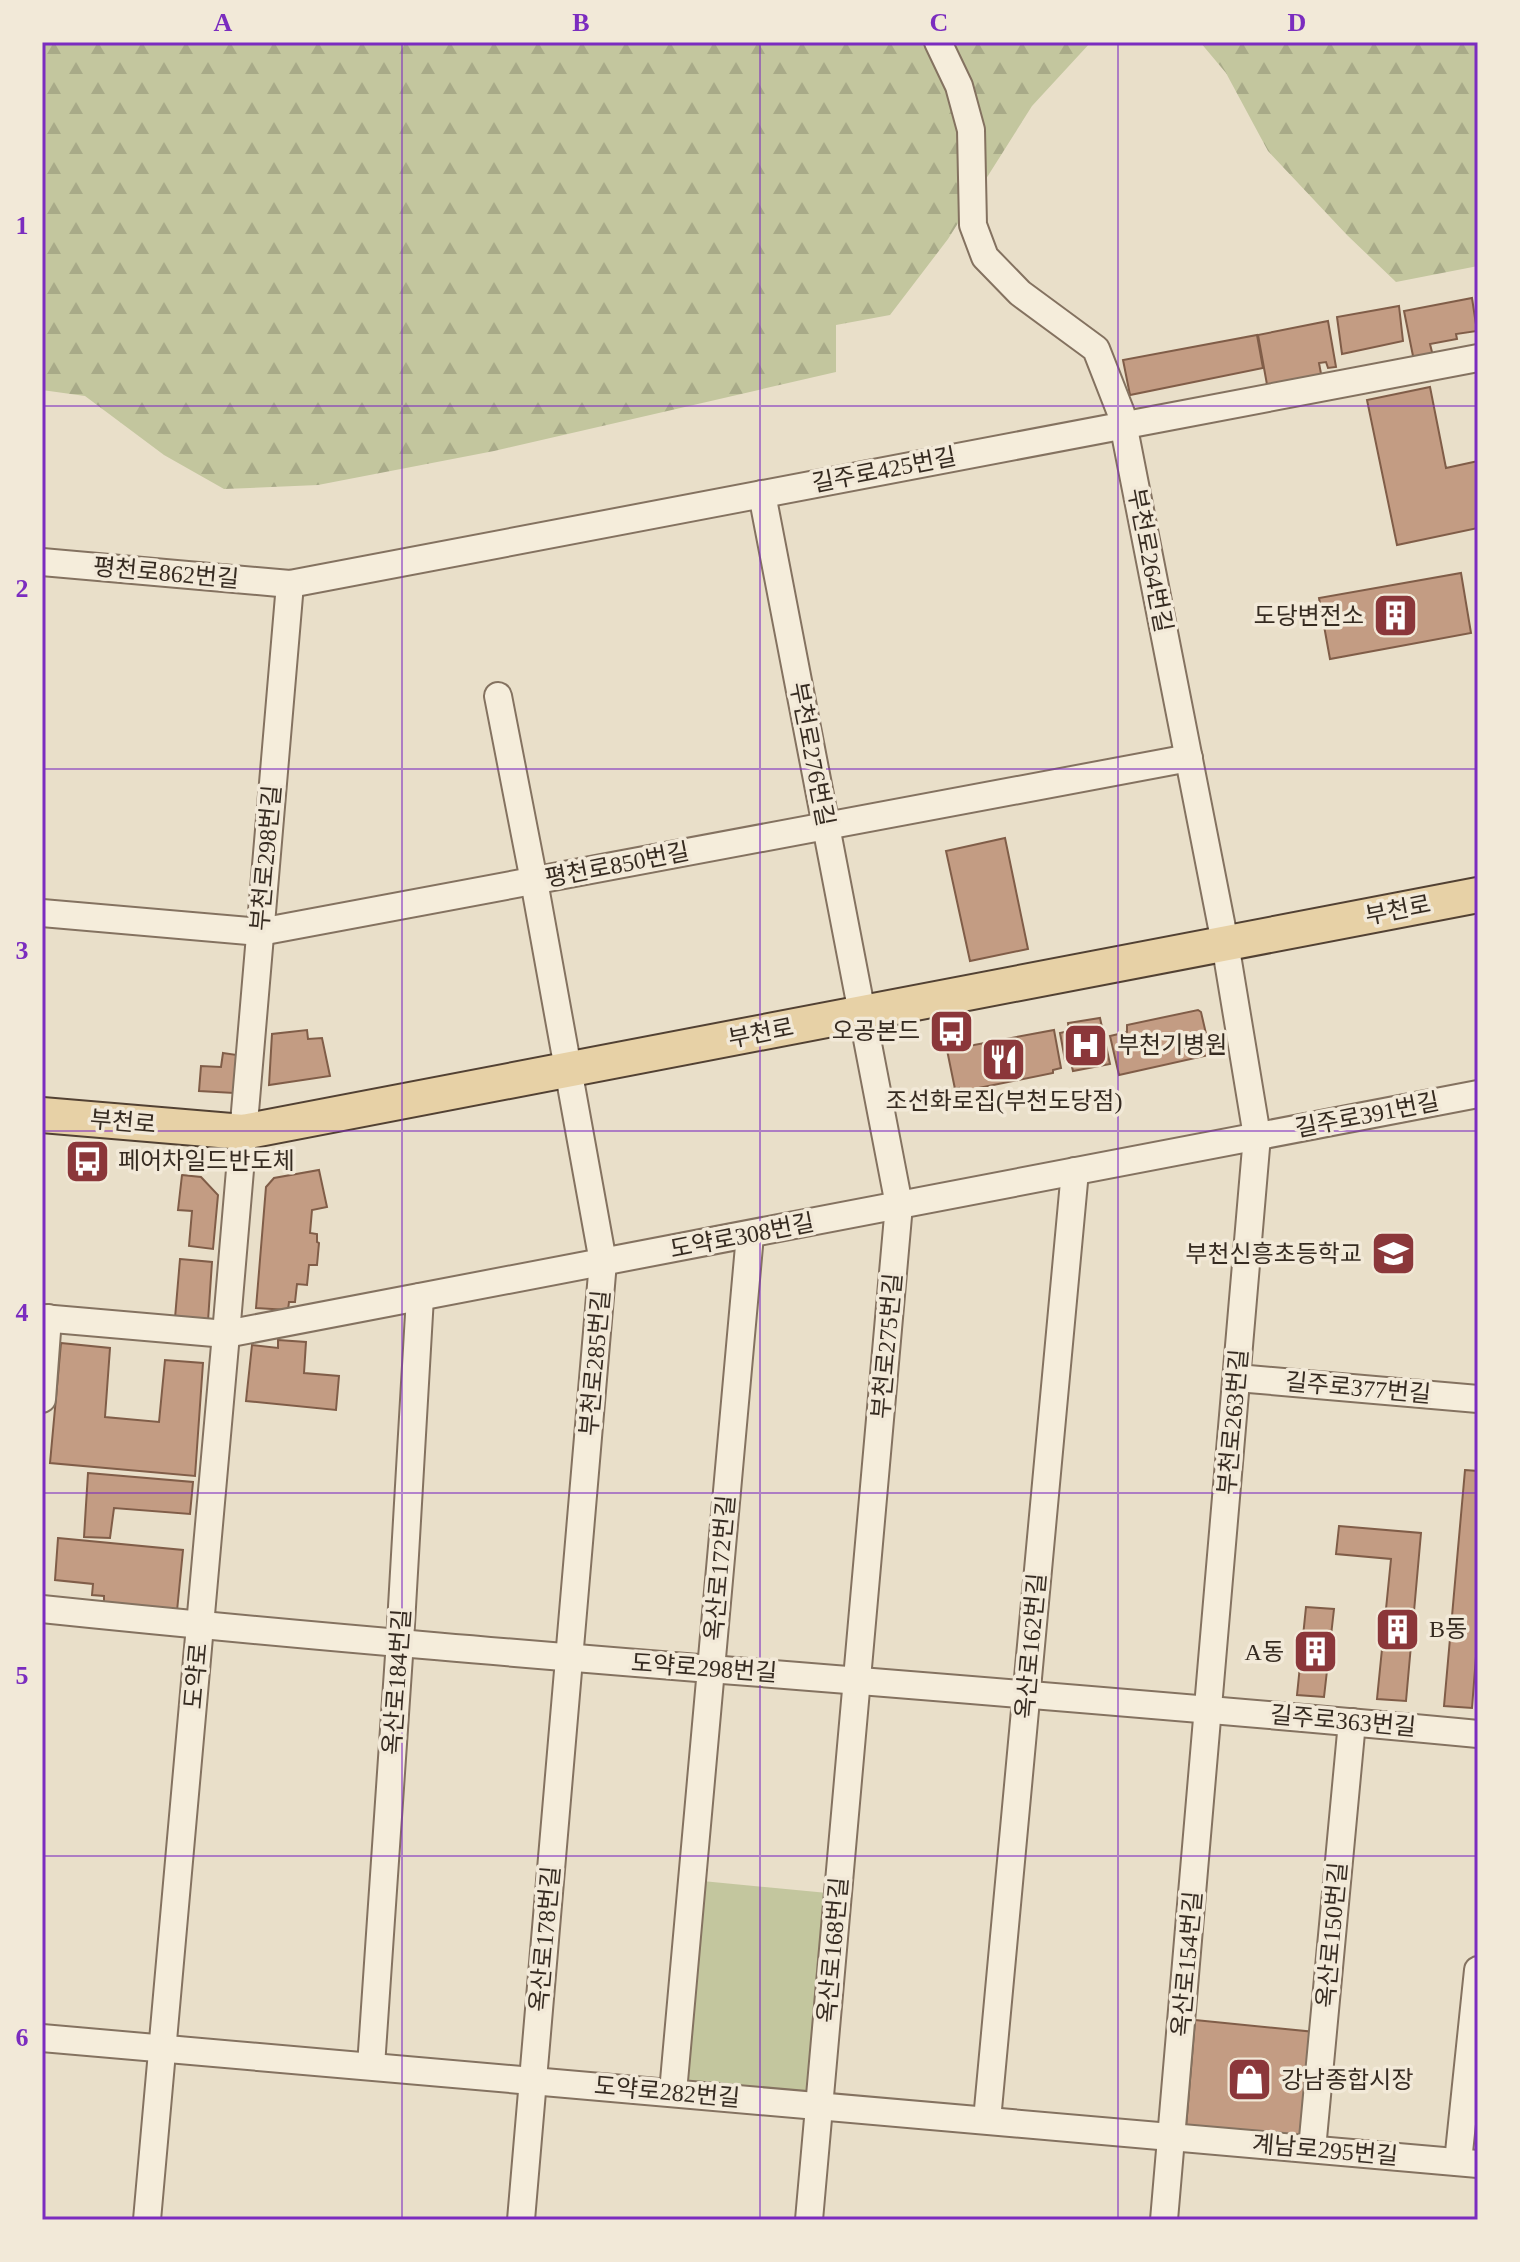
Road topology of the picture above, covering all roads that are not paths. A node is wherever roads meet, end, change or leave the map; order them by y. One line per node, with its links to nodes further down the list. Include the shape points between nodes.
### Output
1 (938, 42): 3 (street, 부천로264번길, via 959,86 971,130 973,225 985,257 1020,293 1096,349)
2 (1478, 358): 3 (street, 길주로425번길)
3 (1123, 424): 4 (street, 길주로425번길); 8 (street, 부천로264번길)
4 (762, 494): 6 (street, 길주로425번길); 9 (street, 부천로276번길)
5 (42, 562): 6 (street, 평천로862번길)
6 (290, 584): 13 (street, 부천로298번길)
7 (498, 696): 10 (street, 부천로285번길)
8 (1189, 758): 9 (street, 평천로850번길); 14 (street, 부천로264번길)
9 (825, 824): 10 (street, 평천로850번길); 15 (street, 부천로276번길)
10 (534, 881): 13 (street, 평천로850번길); 16 (street, 부천로285번길)
11 (1478, 895): 14 (main road, 부천로)
12 (42, 913): 13 (street, 평천로850번길)
13 (260, 932): 19 (street, 부천로298번길)
14 (1225, 943): 15 (main road, 부천로); 20 (street, 부천로264번길)
15 (862, 1014): 16 (main road, 부천로); 22 (street, 부천로275번길)
16 (568, 1071): 19 (main road, 부천로); 24 (street, 부천로285번길)
17 (1478, 1094): 20 (street, 길주로391번길)
18 (42, 1115): 19 (main road, 부천로)
19 (243, 1132): 27 (street, 도약로)
20 (1257, 1136): 21 (street, 도약로308번길); 28 (street, 부천로263번길)
21 (1075, 1171): 22 (street, 도약로308번길); 37 (street, 옥산로162번길)
22 (899, 1205): 23 (street, 도약로308번길); 36 (street, 부천로275번길)
23 (750, 1235): 24 (street, 도약로308번길); 35 (street, 옥산로172번길)
24 (603, 1262): 25 (street, 도약로308번길); 34 (street, 부천로285번길)
25 (420, 1297): 27 (street, 도약로308번길); 33 (street, 옥산로184번길)
26 (45, 1318): 27 (street, 도약로308번길); 29 (street)
27 (226, 1334): 32 (street, 도약로)
28 (1237, 1378): 30 (street, 길주로377번길); 38 (street, 부천로263번길)
29 (42, 1399)
30 (1478, 1399)
31 (42, 1609): 32 (street, 도약로298번길)
32 (200, 1625): 33 (street, 도약로298번길); 43 (street, 도약로)
33 (400, 1641): 34 (street, 도약로298번길); 44 (street, 옥산로184번길)
34 (569, 1658): 35 (street, 도약로298번길); 45 (street, 옥산로178번길)
35 (711, 1669): 36 (street, 도약로298번길); 46 (street, 옥산로172번길)
36 (857, 1680): 37 (street, 도약로298번길); 47 (street, 옥산로168번길)
37 (1026, 1696): 38 (street, 도약로298번길); 48 (street, 옥산로162번길)
38 (1209, 1708): 39 (street, 길주로363번길); 49 (street, 옥산로154번길)
39 (1352, 1722): 40 (street, 길주로363번길); 50 (street, 옥산로150번길)
40 (1478, 1734)
41 (1478, 1970): 51 (street)
42 (42, 2038): 43 (street, 도약로282번길)
43 (162, 2049): 44 (street, 도약로282번길); 52 (street, 도약로)
44 (371, 2066): 45 (street, 도약로282번길)
45 (533, 2080): 46 (street, 도약로282번길); 53 (street, 옥산로178번길)
46 (673, 2092): 47 (street, 도약로282번길)
47 (819, 2105): 48 (street, 도약로282번길); 54 (street, 옥산로168번길)
48 (987, 2120): 49 (street, 도약로282번길)
49 (1172, 2137): 50 (street, 계남로295번길); 55 (street, 옥산로154번길)
50 (1312, 2149): 51 (street, 계남로295번길)
51 (1468, 2163)
52 (147, 2220)
53 (521, 2220)
54 (809, 2220)
55 (1164, 2220)

